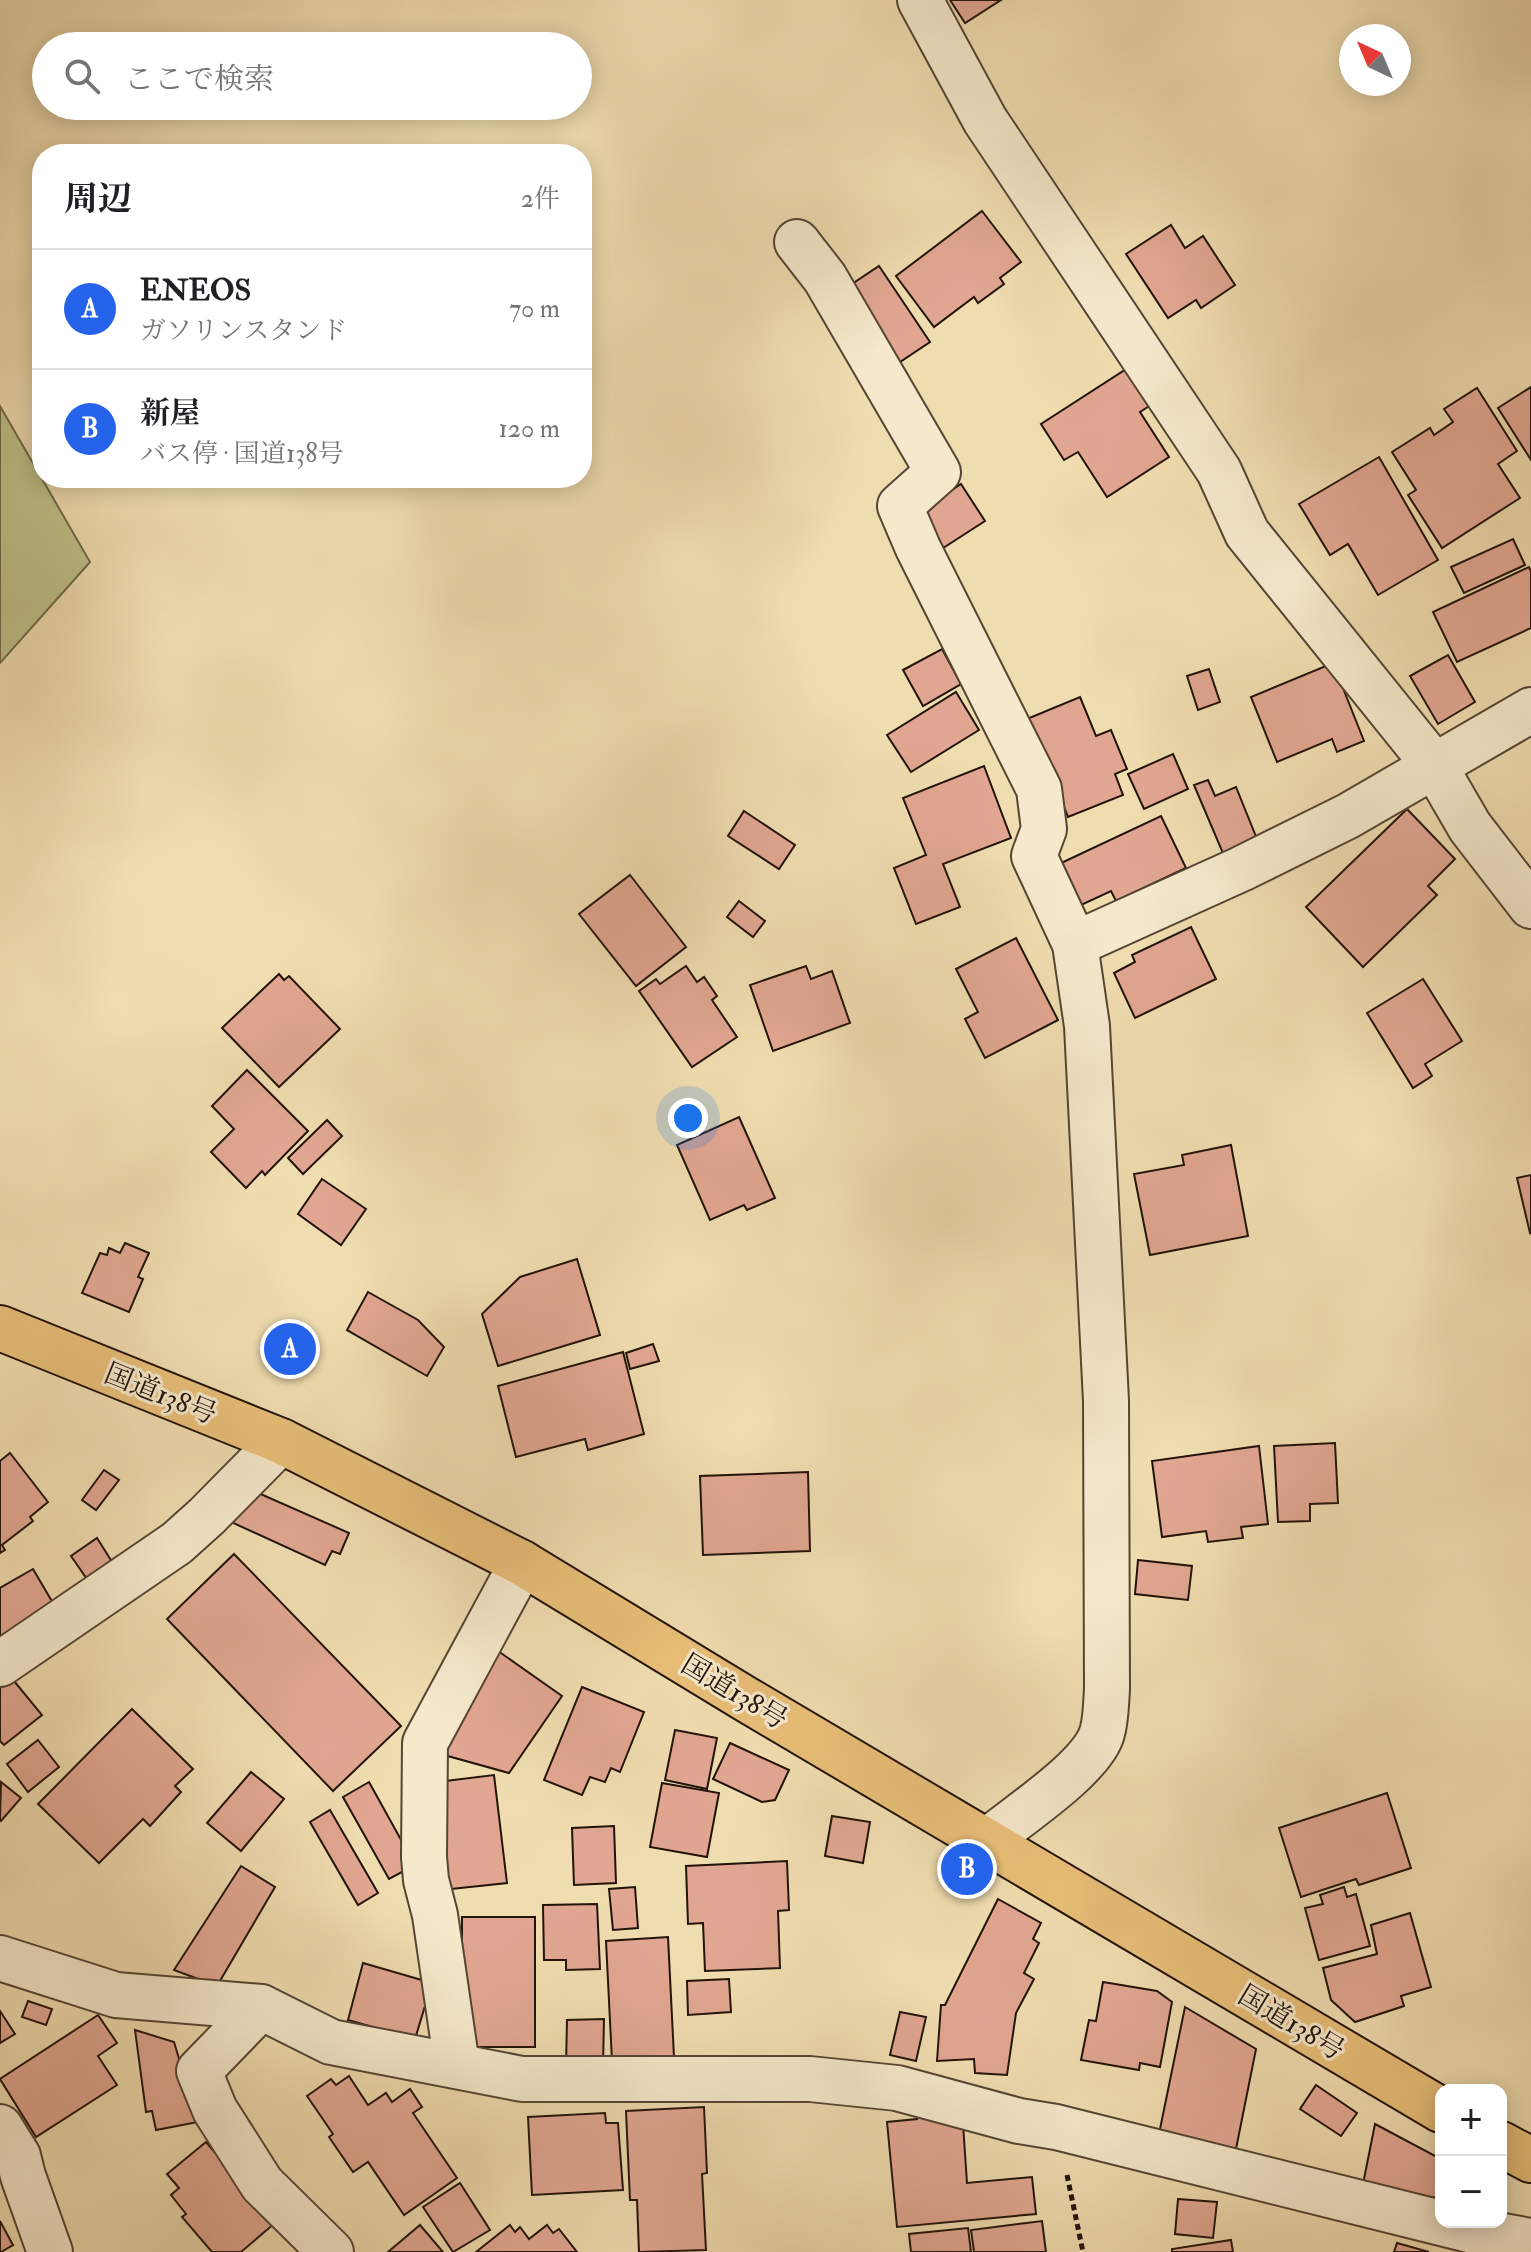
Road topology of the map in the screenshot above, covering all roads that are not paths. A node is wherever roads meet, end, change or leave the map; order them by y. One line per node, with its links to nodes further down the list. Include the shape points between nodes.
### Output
1 (920, 0): 4 (street, via 985,120 1219,471 1247,533)
2 (797, 242): 6 (street, via 825,278 938,472 900,506 1039,789 1044,829 1034,856)
3 (1531, 710): 4 (street)
4 (1434, 765): 5 (street, via 1470,827); 6 (street, via 1294,843)
5 (1531, 906)
6 (1075, 944): 11 (street, via 1087,1026 1106,1401 1107,1689 1102,1734 1088,1758)
7 (0, 1328): 8 (highway, 国道138号)
8 (281, 1441): 9 (highway, 国道138号); 10 (street, via 177,1543)
9 (522, 1563): 11 (highway, 国道138号); 14 (street, via 425,1743 426,1880)
10 (0, 1664)
11 (987, 1841): 15 (highway, 国道138号)
12 (0, 1958): 13 (street, via 116,1995)
13 (261, 2007): 14 (street, via 331,2042); 21 (street, via 199,2071 215,2110 262,2184)
14 (457, 2066): 19 (street, via 522,2079 810,2079 897,2088)
15 (1435, 2106)
16 (0, 2127): 20 (street, via 18,2156)
17 (1507, 2147): 18 (highway)
18 (1531, 2160)
19 (1531, 2241)
20 (50, 2252)
21 (331, 2252)

